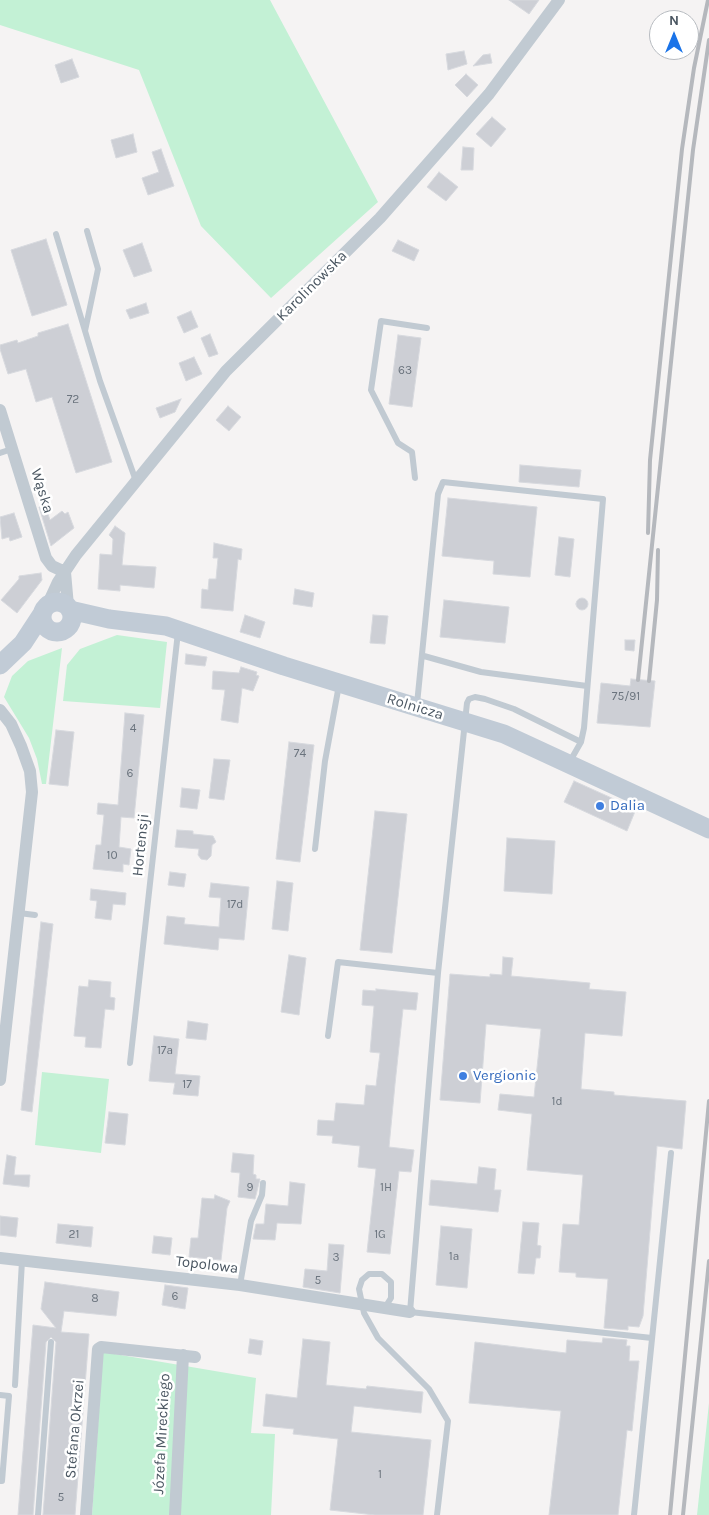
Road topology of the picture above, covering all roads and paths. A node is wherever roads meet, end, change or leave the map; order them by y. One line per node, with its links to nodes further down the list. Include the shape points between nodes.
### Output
1 (559, 0): 9 (street, Karolinowska, via 489,94 380,218 226,371)
2 (88, 231): 5 (lane, via 98,269)
3 (56, 234): 5 (lane)
4 (427, 328): 8 (lane, via 381,321 371,390 398,444 412,452)
5 (85, 332): 9 (lane)
6 (0, 410): 7 (street, Wąska)
7 (6, 451): 10 (street, Wąska, via 46,558 52,566)
8 (415, 478)
9 (136, 481): 10 (street, Karolinowska)
10 (65, 572): 11 (street, Karolinowska); 12 (street)
11 (45, 610): 12 (street, Rolnicza, via 60,602); 12 (street, via 46,627); 14 (street, Karolinowska)
12 (65, 619): 13 (street, Rolnicza, via 150,622); 14 (street, Karolinowska)
13 (178, 629): 17 (street, Rolnicza); 30 (lane, Hortensji)
14 (23, 643): 16 (street, Karolinowska)
15 (424, 656): 18 (lane, via 481,672); 18 (lane, via 438,494 443,482 603,499); 19 (lane)
16 (0, 665)
17 (340, 684): 19 (street, Rolnicza); 25 (lane, via 325,761)
18 (587, 686): 22 (lane)
19 (417, 708): 21 (street, Rolnicza)
20 (0, 710): 26 (street, via 22,746 30,771)
21 (464, 722): 22 (lane, via 469,699 474,697 514,710); 23 (street, Rolnicza, via 513,738); 28 (lane)
22 (581, 742): 23 (lane)
23 (568, 764): 24 (street, Rolnicza)
24 (709, 829)
25 (315, 849)
26 (20, 914): 27 (lane); 31 (street)
27 (35, 915)
28 (438, 972): 29 (lane, via 338,962); 39 (lane)
29 (328, 1036)
30 (130, 1063)
31 (0, 1080)
32 (671, 1153): 40 (lane)
33 (263, 1183): 36 (lane, via 262,1195 251,1221)
34 (0, 1258): 35 (street, Topolowa)
35 (22, 1261): 36 (street, Topolowa); 43 (lane)
36 (240, 1285): 37 (street, Topolowa)
37 (364, 1306): 38 (street, Topolowa); 38 (lane, via 359,1295 362,1280 370,1274 382,1274 392,1287 391,1298); 49 (lane, via 364,1313 378,1338 428,1389 448,1421)
38 (383, 1310): 39 (street, Topolowa)
39 (410, 1312): 40 (lane)
40 (652, 1338): 50 (lane)
41 (51, 1342): 46 (lane)
42 (100, 1347): 47 (street, Stefana Okrzei); 48 (street, Józefa Mireckiego, via 189,1356)
43 (15, 1385)
44 (0, 1395): 45 (lane, via 10,1396)
45 (0, 1481)
46 (38, 1515)
47 (86, 1515)
48 (175, 1515)
49 (437, 1515)
50 (634, 1515)

